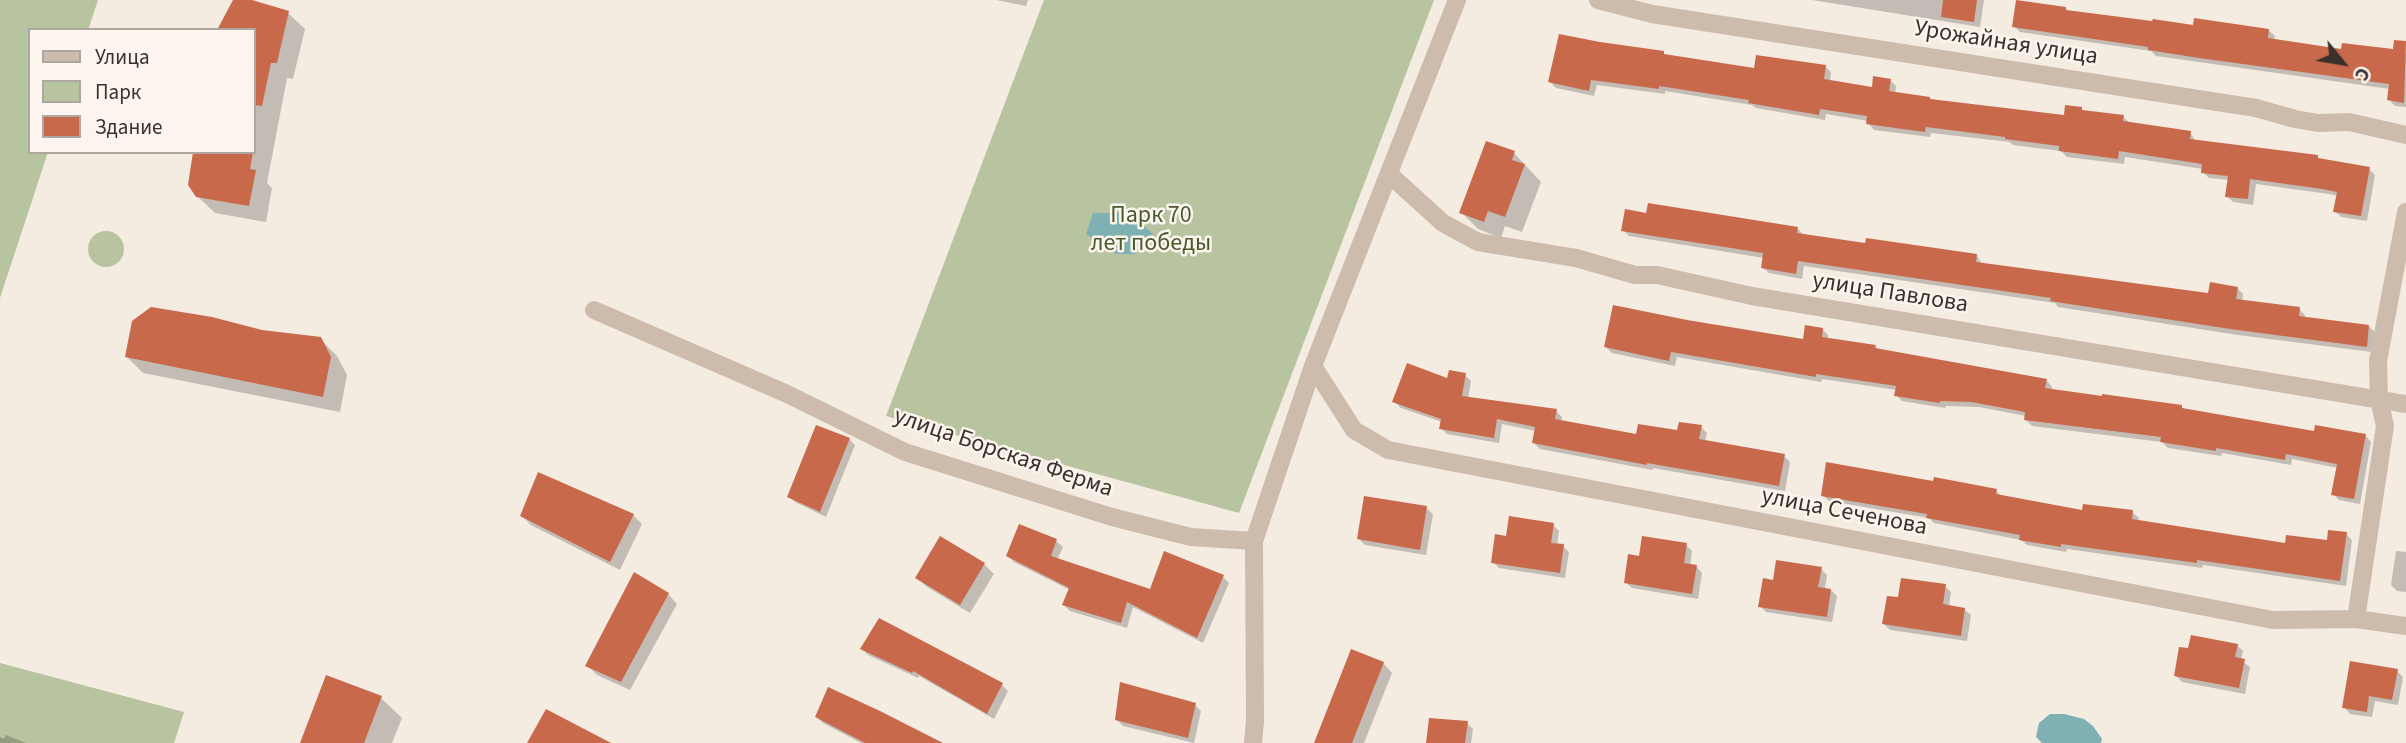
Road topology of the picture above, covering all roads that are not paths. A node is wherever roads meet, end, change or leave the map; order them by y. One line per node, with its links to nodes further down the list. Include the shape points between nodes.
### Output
1 (1457, 0): 4 (street)
2 (1598, 0): 3 (street, Урожайная улица, via 1652,14 2256,108 2294,120 2349,122)
3 (2406, 135)
4 (1390, 175): 7 (street); 8 (street, улица Павлова, via 1443,223 1478,242 1752,296)
5 (2406, 212): 8 (street, via 2378,361)
6 (594, 310): 10 (street, улица Борская Ферма, via 785,393 905,452 1112,517 1191,537)
7 (1313, 366): 10 (street); 11 (street, улица Сеченова, via 1354,430 1388,450 2273,620)
8 (2379, 399): 9 (street, улица Павлова); 11 (street, via 2385,426)
9 (2406, 404)
10 (1254, 541): 13 (street)
11 (2356, 619): 12 (street, улица Сеченова)
12 (2406, 626)
13 (1253, 743)

